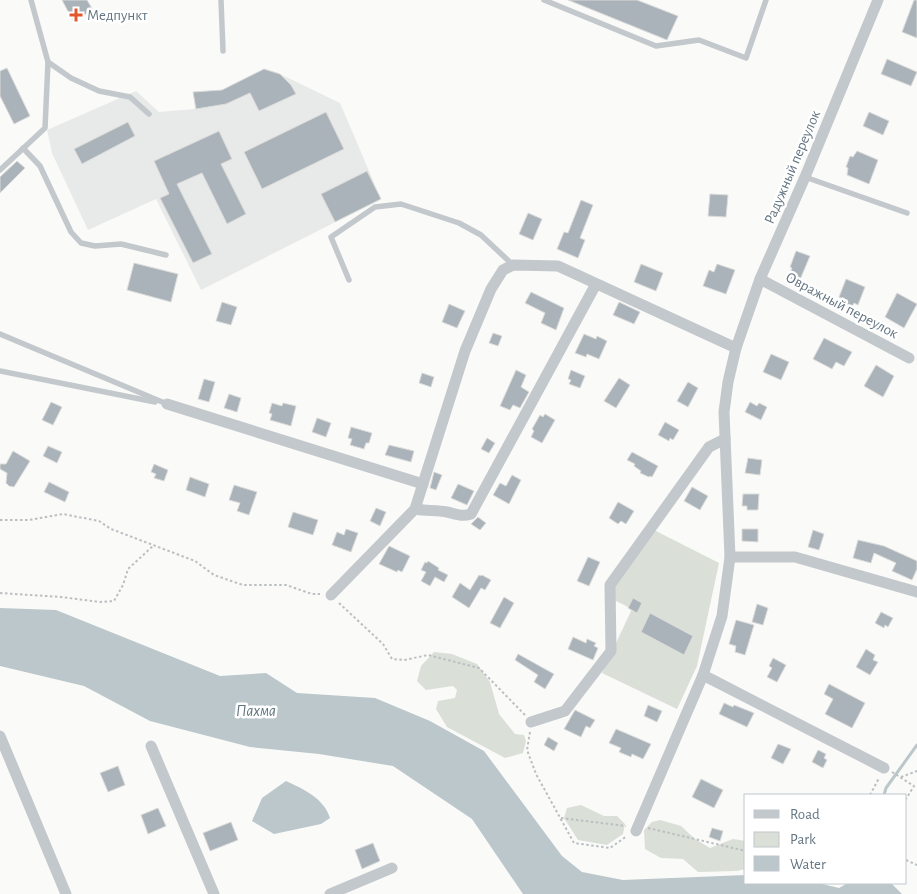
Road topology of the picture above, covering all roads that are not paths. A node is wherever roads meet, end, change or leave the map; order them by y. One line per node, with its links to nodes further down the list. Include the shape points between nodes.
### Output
1 (31, 0): 7 (lane)
2 (221, 0): 6 (lane)
3 (544, 0): 4 (lane, via 656,46 699,40 746,58)
4 (766, 0)
5 (878, 0): 11 (street, Радужный переулок)
6 (223, 51)
7 (48, 62): 8 (lane, via 92,88 130,97); 9 (lane, via 45,128)
8 (149, 114)
9 (23, 148): 10 (lane); 13 (lane, via 40,166 71,232 81,243 95,246 121,244)
10 (0, 170)
11 (805, 177): 12 (lane); 15 (street, Радужный переулок)
12 (907, 213)
13 (166, 255)
14 (513, 265): 16 (lane, via 481,235 459,223 401,204 375,207 331,237); 17 (street, via 558,266); 24 (street, via 503,270 487,298 465,351)
15 (760, 279): 19 (street, Радужный переулок); 20 (street, Овражный переулок)
16 (349, 280)
17 (596, 284): 19 (street); 25 (street, via 471,514)
18 (0, 334): 22 (lane)
19 (736, 348): 23 (street, Радужный переулок, via 724,412)
20 (909, 358)
21 (0, 371): 22 (lane)
22 (167, 404): 24 (street)
23 (724, 440): 26 (street, Радужный переулок); 30 (street, via 709,447 610,585 611,651 565,712)
24 (423, 484): 25 (street)
25 (415, 509): 28 (street)
26 (730, 557): 27 (street, via 795,557); 29 (street, Радужный переулок, via 722,616)
27 (917, 592)
28 (331, 595)
29 (703, 675): 33 (street); 34 (street, Радужный переулок)
30 (531, 722)
31 (0, 736): 36 (street)
32 (151, 746): 37 (street)
33 (883, 770)
34 (636, 829)
35 (392, 868): 38 (street)
36 (66, 894)
37 (214, 894)
38 (330, 894)

